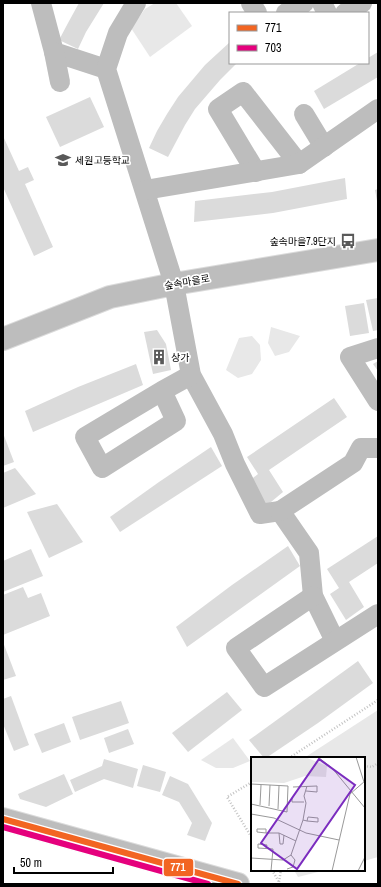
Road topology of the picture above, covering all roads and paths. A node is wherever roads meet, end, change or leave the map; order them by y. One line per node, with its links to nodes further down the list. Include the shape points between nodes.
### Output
1 (41, 3): 11 (street)
2 (136, 3): 12 (street, via 118,32)
3 (251, 3): 7 (street)
4 (304, 3): 8 (street)
5 (322, 3): 9 (street)
6 (362, 3): 10 (street)
7 (256, 12)
8 (288, 12)
9 (326, 12)
10 (347, 12)
11 (54, 52): 12 (street); 13 (street)
12 (106, 69): 19 (street)
13 (60, 82)
14 (378, 109): 16 (street)
15 (304, 114): 16 (street)
16 (324, 147): 17 (street)
17 (299, 164): 18 (street); 18 (street, via 243,92 218,109)
18 (256, 172): 19 (street)
19 (145, 190): 21 (street)
20 (378, 250): 21 (main road, 숲속마을로)
21 (174, 284): 22 (main road, 숲속마을로, via 110,297); 24 (street)
22 (3, 339)
23 (378, 348): 26 (street, via 350,357)
24 (191, 375): 25 (street); 28 (street, via 223,434 260,514)
25 (162, 391)
26 (378, 401)
27 (378, 448): 28 (street, via 361,448 354,463)
28 (280, 511): 29 (street, via 309,553)
29 (313, 596): 31 (street); 31 (street, via 236,648 264,687)
30 (378, 614): 31 (street)
31 (335, 641)
32 (378, 700): 33 (path)
33 (291, 757)
34 (378, 763): 35 (path, via 372,767)
35 (365, 766)
36 (251, 783): 39 (path, via 228,798)
37 (3, 819): 43 (main road)
38 (3, 833): 42 (main road)
39 (251, 836)
40 (273, 871): 41 (path, via 279,882)
41 (281, 871)
42 (182, 884)
43 (238, 884)

